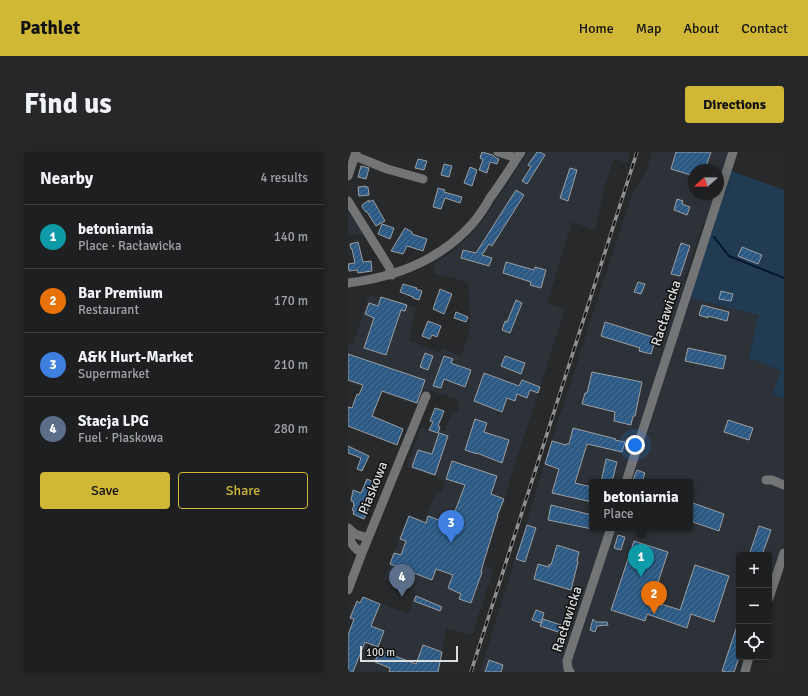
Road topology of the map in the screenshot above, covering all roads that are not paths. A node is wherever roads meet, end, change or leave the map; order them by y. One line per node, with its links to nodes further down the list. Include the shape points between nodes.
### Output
1 (498, 152): 4 (street)
2 (733, 152): 11 (street, Racławicka)
3 (356, 154): 5 (street); 6 (street, via 387,169)
4 (519, 155): 8 (street, via 478,217 459,237 412,268)
5 (348, 176)
6 (423, 179)
7 (348, 201): 8 (street)
8 (392, 274): 9 (street)
9 (348, 283)
10 (426, 396): 17 (street, Piaskowa)
11 (627, 479)
12 (766, 480): 13 (street)
13 (784, 485)
14 (348, 528): 17 (street, via 355,534)
15 (610, 531): 23 (street, Racławicka, via 567,661)
16 (348, 533): 18 (street, via 353,546)
17 (368, 538): 18 (street, Piaskowa)
18 (362, 553): 21 (street, Piaskowa)
19 (784, 553): 20 (street)
20 (772, 589)
21 (348, 590)
22 (749, 660): 24 (street)
23 (570, 672)
24 (744, 672)

